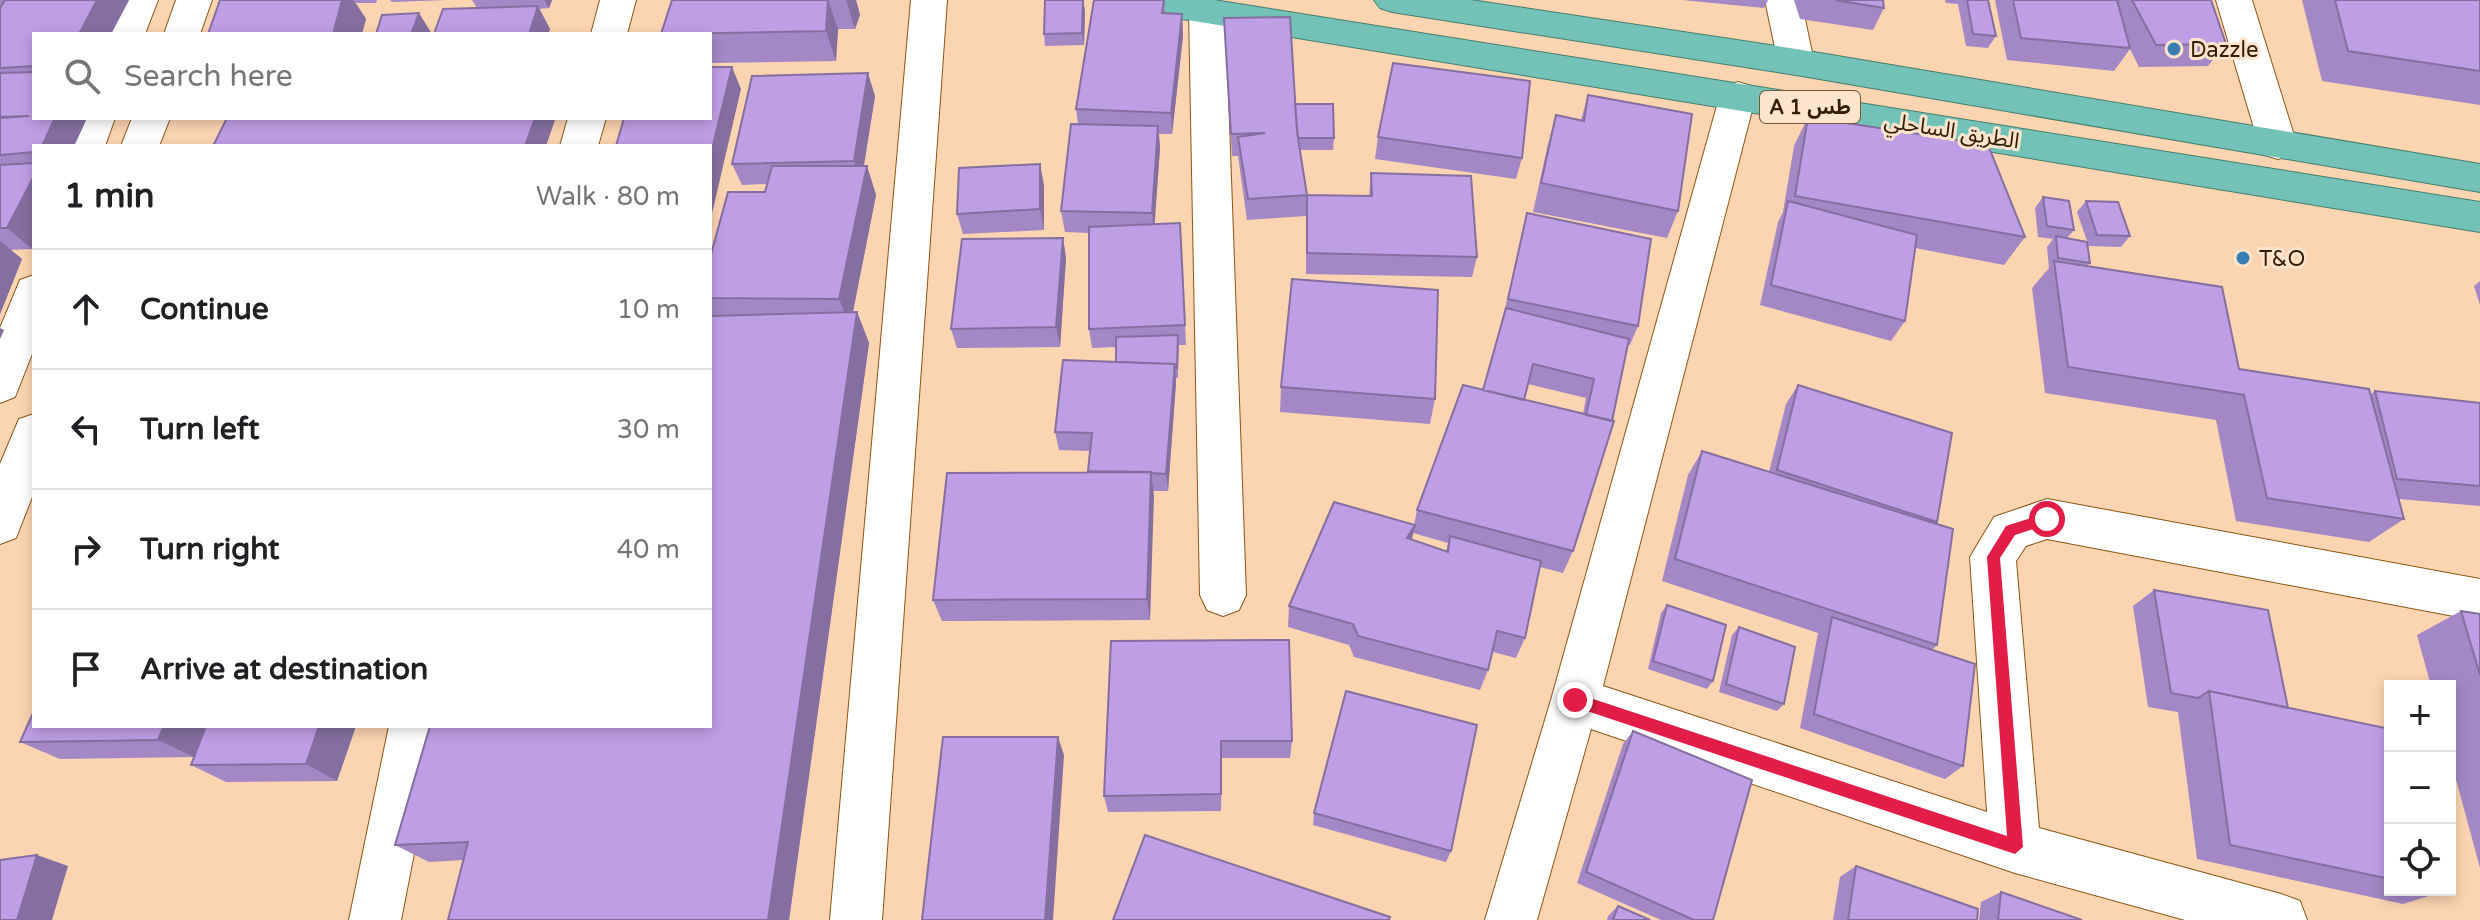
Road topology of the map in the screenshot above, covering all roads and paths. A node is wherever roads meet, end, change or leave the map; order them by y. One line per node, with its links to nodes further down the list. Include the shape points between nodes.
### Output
1 (140, 0): 10 (street)
2 (194, 0): 11 (street)
3 (618, 0): 12 (street)
4 (929, 0): 34 (street)
5 (1139, 0): 9 (highway, الطريق الساحلي / A 1 طس)
6 (1392, 0): 13 (highway, الطريق الساحلي / A 1 طس)
7 (1783, 0): 13 (street)
8 (2234, 0): 21 (street)
9 (1207, 11): 14 (highway, الطريق الساحلي / A 1 طس); 28 (street)
10 (128, 32)
11 (183, 32)
12 (610, 32)
13 (1796, 62): 21 (highway, الطريق الساحلي / A 1 طس)
14 (1738, 95): 23 (highway, الطريق الساحلي / A 1 طس); 30 (street)
15 (95, 120): 18 (street)
16 (150, 120): 19 (street)
17 (586, 120): 20 (street)
18 (87, 144)
19 (141, 144)
20 (580, 144)
21 (2278, 145): 22 (highway, الطريق الساحلي / A 1 طس)
22 (2480, 178)
23 (2480, 217)
24 (32, 297): 25 (street)
25 (0, 385)
26 (32, 437): 27 (street)
27 (0, 524)
28 (1223, 595)
29 (2480, 600): 32 (street, via 2047,519 2010,531 1993,557)
30 (1575, 700): 32 (street); 35 (street)
31 (414, 728): 33 (street)
32 (2015, 847): 36 (street)
33 (375, 920)
34 (856, 920)
35 (1511, 920)
36 (2281, 920)

